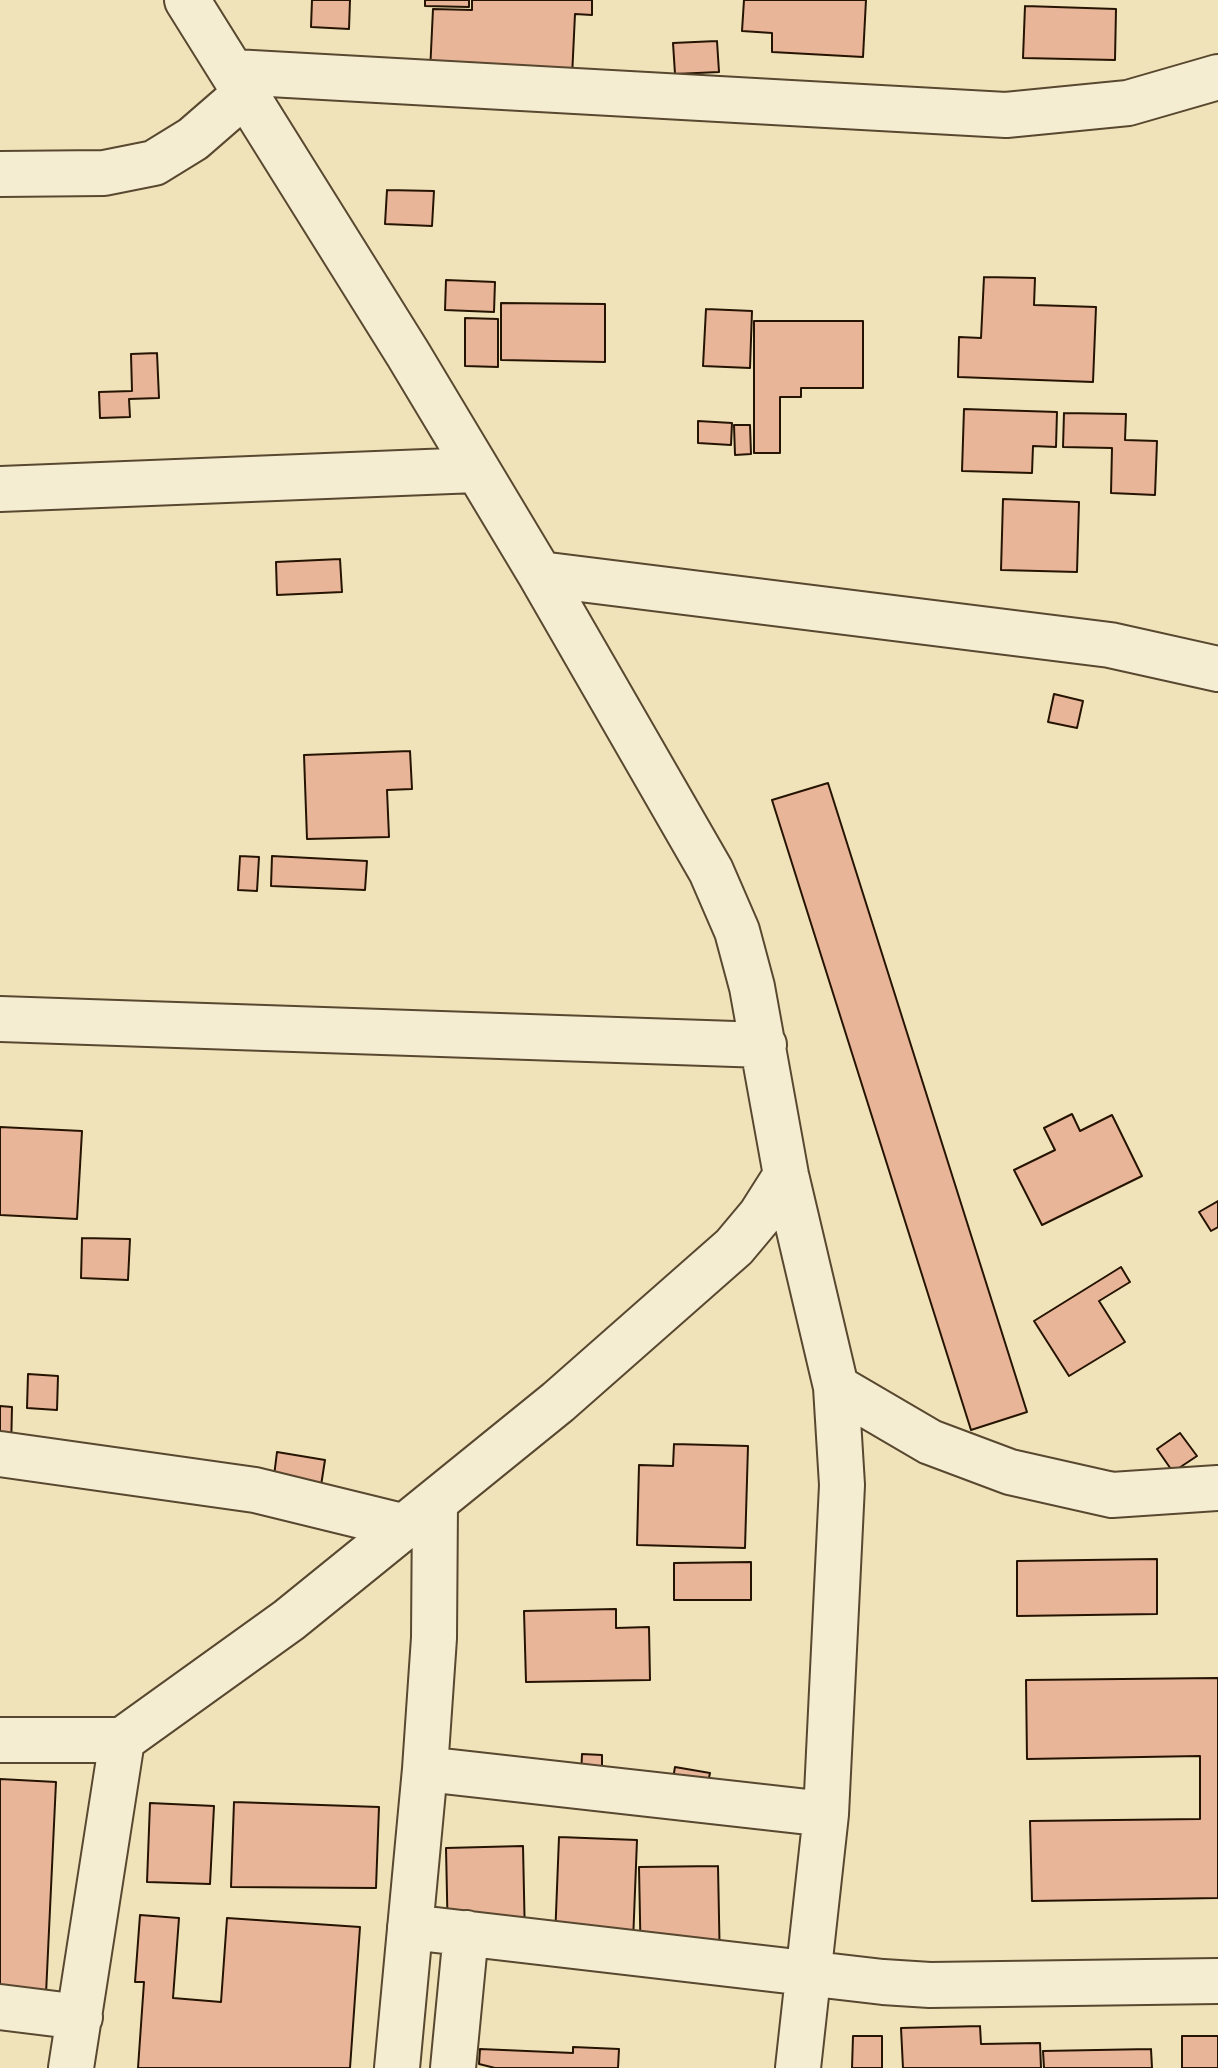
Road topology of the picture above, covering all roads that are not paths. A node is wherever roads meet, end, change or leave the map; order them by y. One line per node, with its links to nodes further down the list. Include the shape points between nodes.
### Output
1 (187, 0): 3 (street)
2 (1218, 77): 3 (street, via 1128,103 1006,115)
3 (240, 82): 4 (street, via 193,139 154,163 104,173); 5 (street)
4 (0, 174)
5 (476, 470): 6 (street); 7 (street)
6 (0, 489)
7 (540, 574): 8 (street, via 1110,645); 10 (street, via 711,871 737,931)
8 (1218, 669)
9 (0, 1019): 10 (street)
10 (764, 1045): 11 (street)
11 (786, 1175): 12 (street); 15 (street, via 734,1247 558,1402)
12 (836, 1387): 14 (street, via 930,1442 1010,1472 1112,1495); 19 (street, via 841,1544)
13 (0, 1454): 15 (street)
14 (1218, 1488)
15 (419, 1514): 17 (street, via 289,1620); 18 (street, via 434,1638)
16 (0, 1740): 17 (street)
17 (122, 1740): 25 (street)
18 (425, 1769): 19 (street); 20 (street)
19 (826, 1814): 22 (street)
20 (410, 1927): 21 (street); 27 (street)
21 (466, 1933): 22 (street); 28 (street)
22 (810, 1972): 23 (street, via 930,1985); 29 (street)
23 (1218, 1981)
24 (0, 2007): 25 (street)
25 (80, 2017): 26 (street)
26 (71, 2068)
27 (397, 2068)
28 (453, 2068)
29 (798, 2068)

